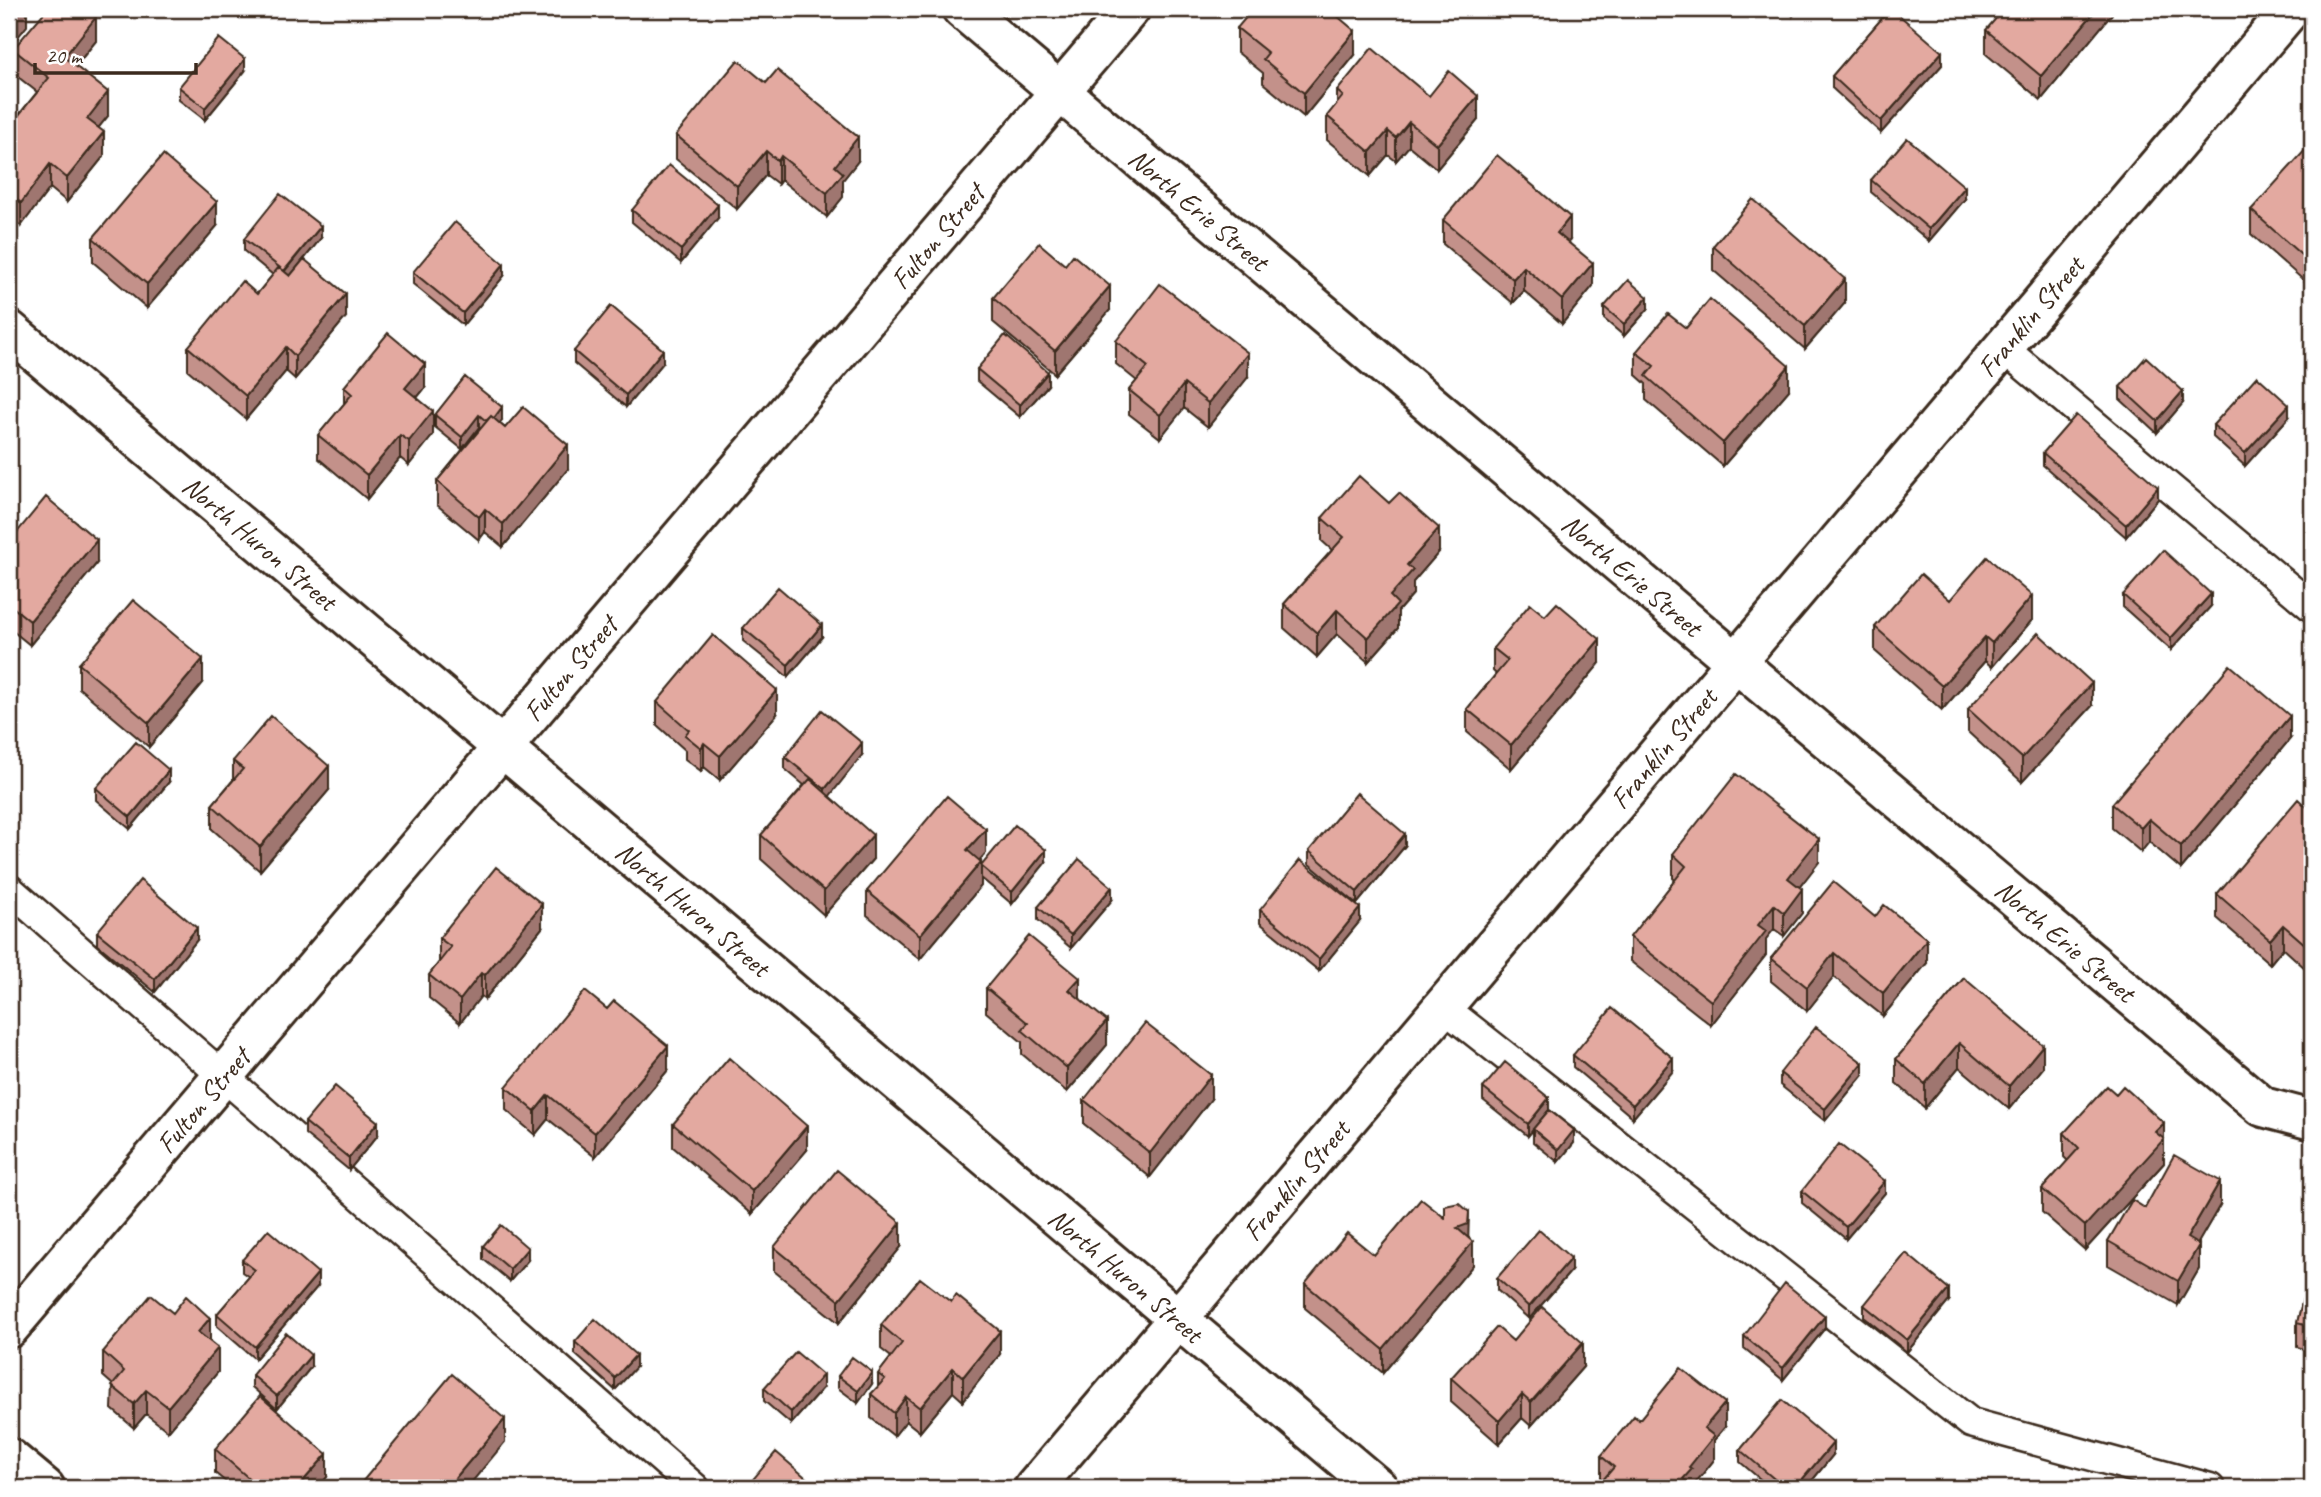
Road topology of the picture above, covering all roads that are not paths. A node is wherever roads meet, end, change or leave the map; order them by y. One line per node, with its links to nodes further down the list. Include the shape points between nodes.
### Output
1 (962, 9): 6 (street, North Erie Street)
2 (1130, 9): 6 (street, Fulton Street)
3 (2291, 9): 8 (street, Franklin Street)
4 (2299, 9): 5 (street)
5 (2312, 20)
6 (1060, 91): 10 (street, North Erie Street); 11 (street, Fulton Street)
7 (9, 330): 11 (street, North Huron Street)
8 (2003, 348): 9 (lane); 10 (street, Franklin Street)
9 (2312, 607)
10 (1737, 662): 13 (street, Franklin Street); 15 (street, North Erie Street, via 2263,1107)
11 (503, 747): 14 (street, Fulton Street); 16 (street, North Huron Street)
12 (9, 889): 14 (lane)
13 (1443, 1007): 16 (street, Franklin Street); 23 (lane, via 1970,1423)
14 (222, 1078): 17 (street, Fulton Street); 20 (lane)
15 (2312, 1120)
16 (1178, 1319): 21 (street, Franklin Street); 22 (street, North Huron Street)
17 (9, 1328)
18 (9, 1458): 19 (street)
19 (45, 1488)
20 (695, 1488)
21 (1034, 1488)
22 (1378, 1488)
23 (2210, 1488)

